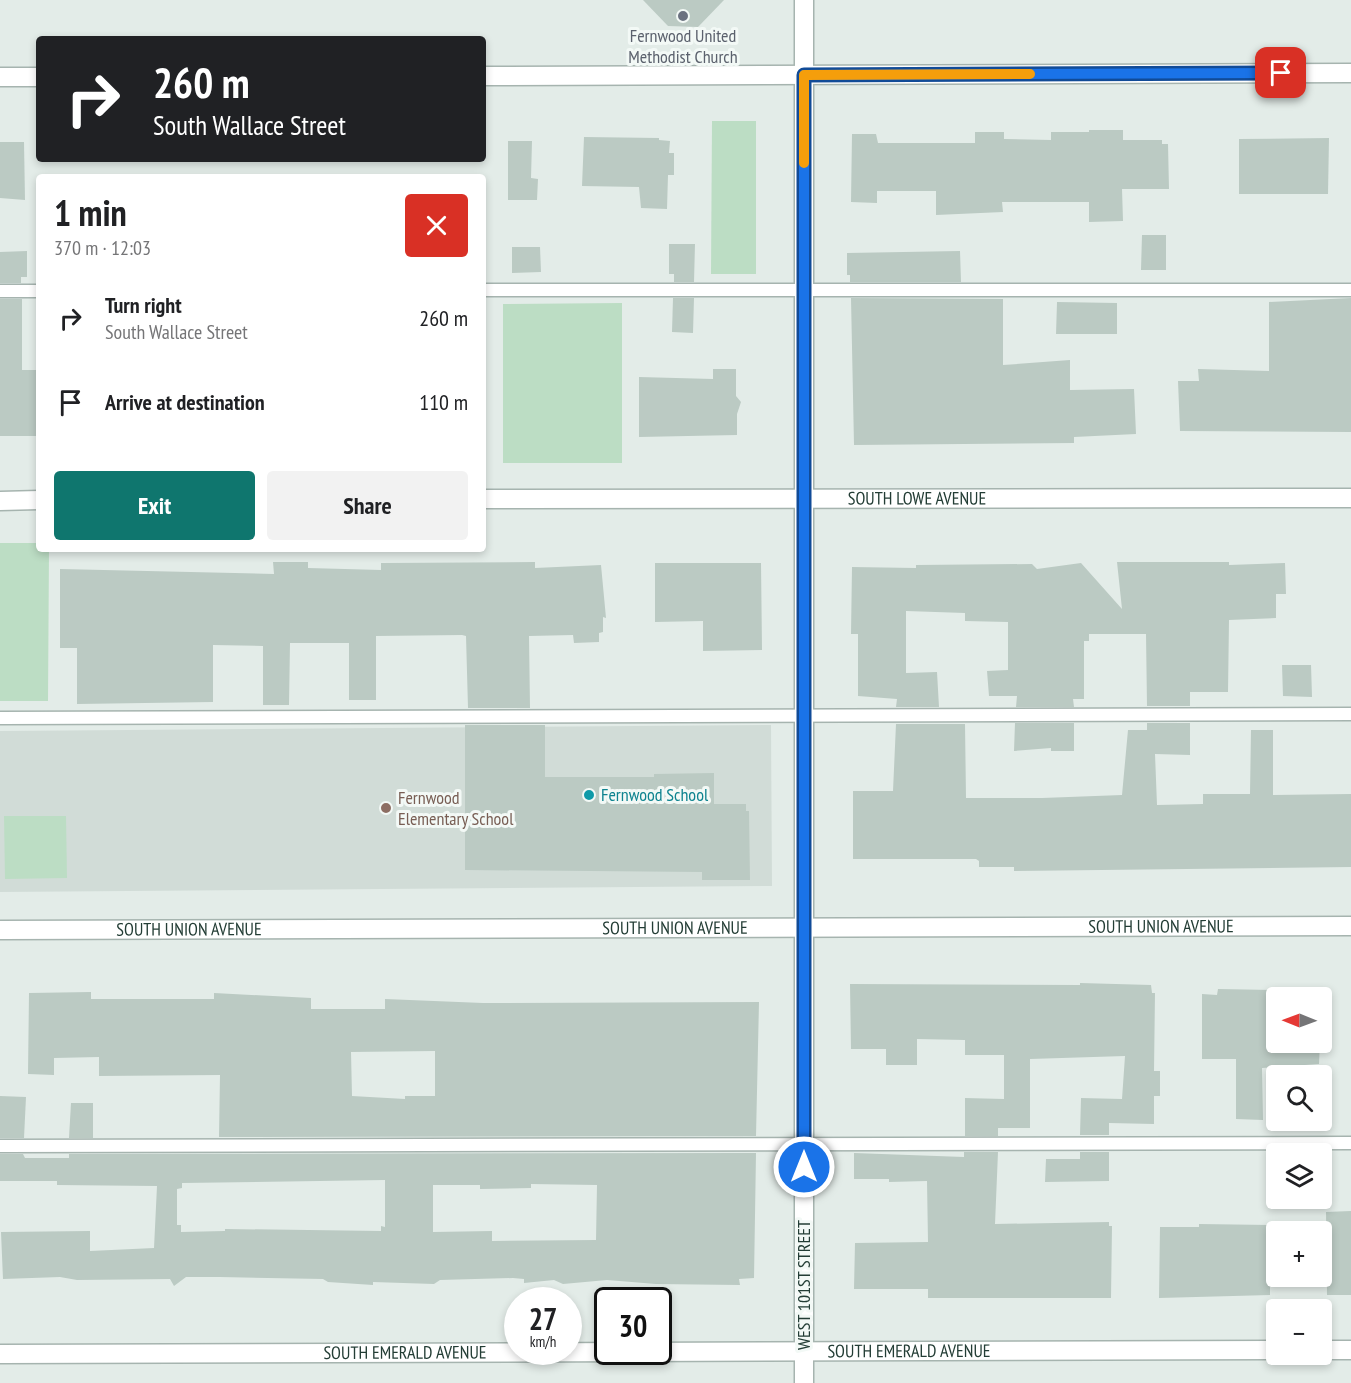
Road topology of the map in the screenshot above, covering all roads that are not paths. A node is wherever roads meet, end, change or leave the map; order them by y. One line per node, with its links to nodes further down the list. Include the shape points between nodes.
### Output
1 (804, 0): 3 (street, WEST 101ST STREET)
2 (1351, 73): 3 (street)
3 (804, 75): 4 (street); 8 (street, WEST 101ST STREET)
4 (486, 76)
5 (0, 77): 6 (street)
6 (36, 77)
7 (486, 290): 8 (lane)
8 (804, 290): 9 (lane); 14 (street, WEST 101ST STREET)
9 (1351, 290)
10 (0, 291): 11 (lane)
11 (36, 291)
12 (1351, 498): 14 (street, SOUTH LOWE AVENUE)
13 (486, 499): 14 (street, SOUTH LOWE AVENUE)
14 (804, 499): 18 (street, WEST 101ST STREET)
15 (36, 500): 16 (street)
16 (0, 501)
17 (1351, 714): 18 (lane)
18 (804, 716): 19 (lane); 21 (street, WEST 101ST STREET)
19 (0, 718)
20 (1351, 926): 21 (street, SOUTH UNION AVENUE)
21 (804, 927): 22 (street, SOUTH UNION AVENUE); 24 (street, WEST 101ST STREET)
22 (0, 930)
23 (1351, 1143): 24 (lane)
24 (804, 1145): 25 (lane); 29 (street, WEST 101ST STREET)
25 (0, 1146)
26 (1266, 1350): 29 (street, SOUTH EMERALD AVENUE)
27 (1332, 1350): 28 (street)
28 (1351, 1350)
29 (804, 1352): 30 (street, SOUTH EMERALD AVENUE); 31 (street, WEST 101ST STREET)
30 (0, 1354)
31 (804, 1383)

